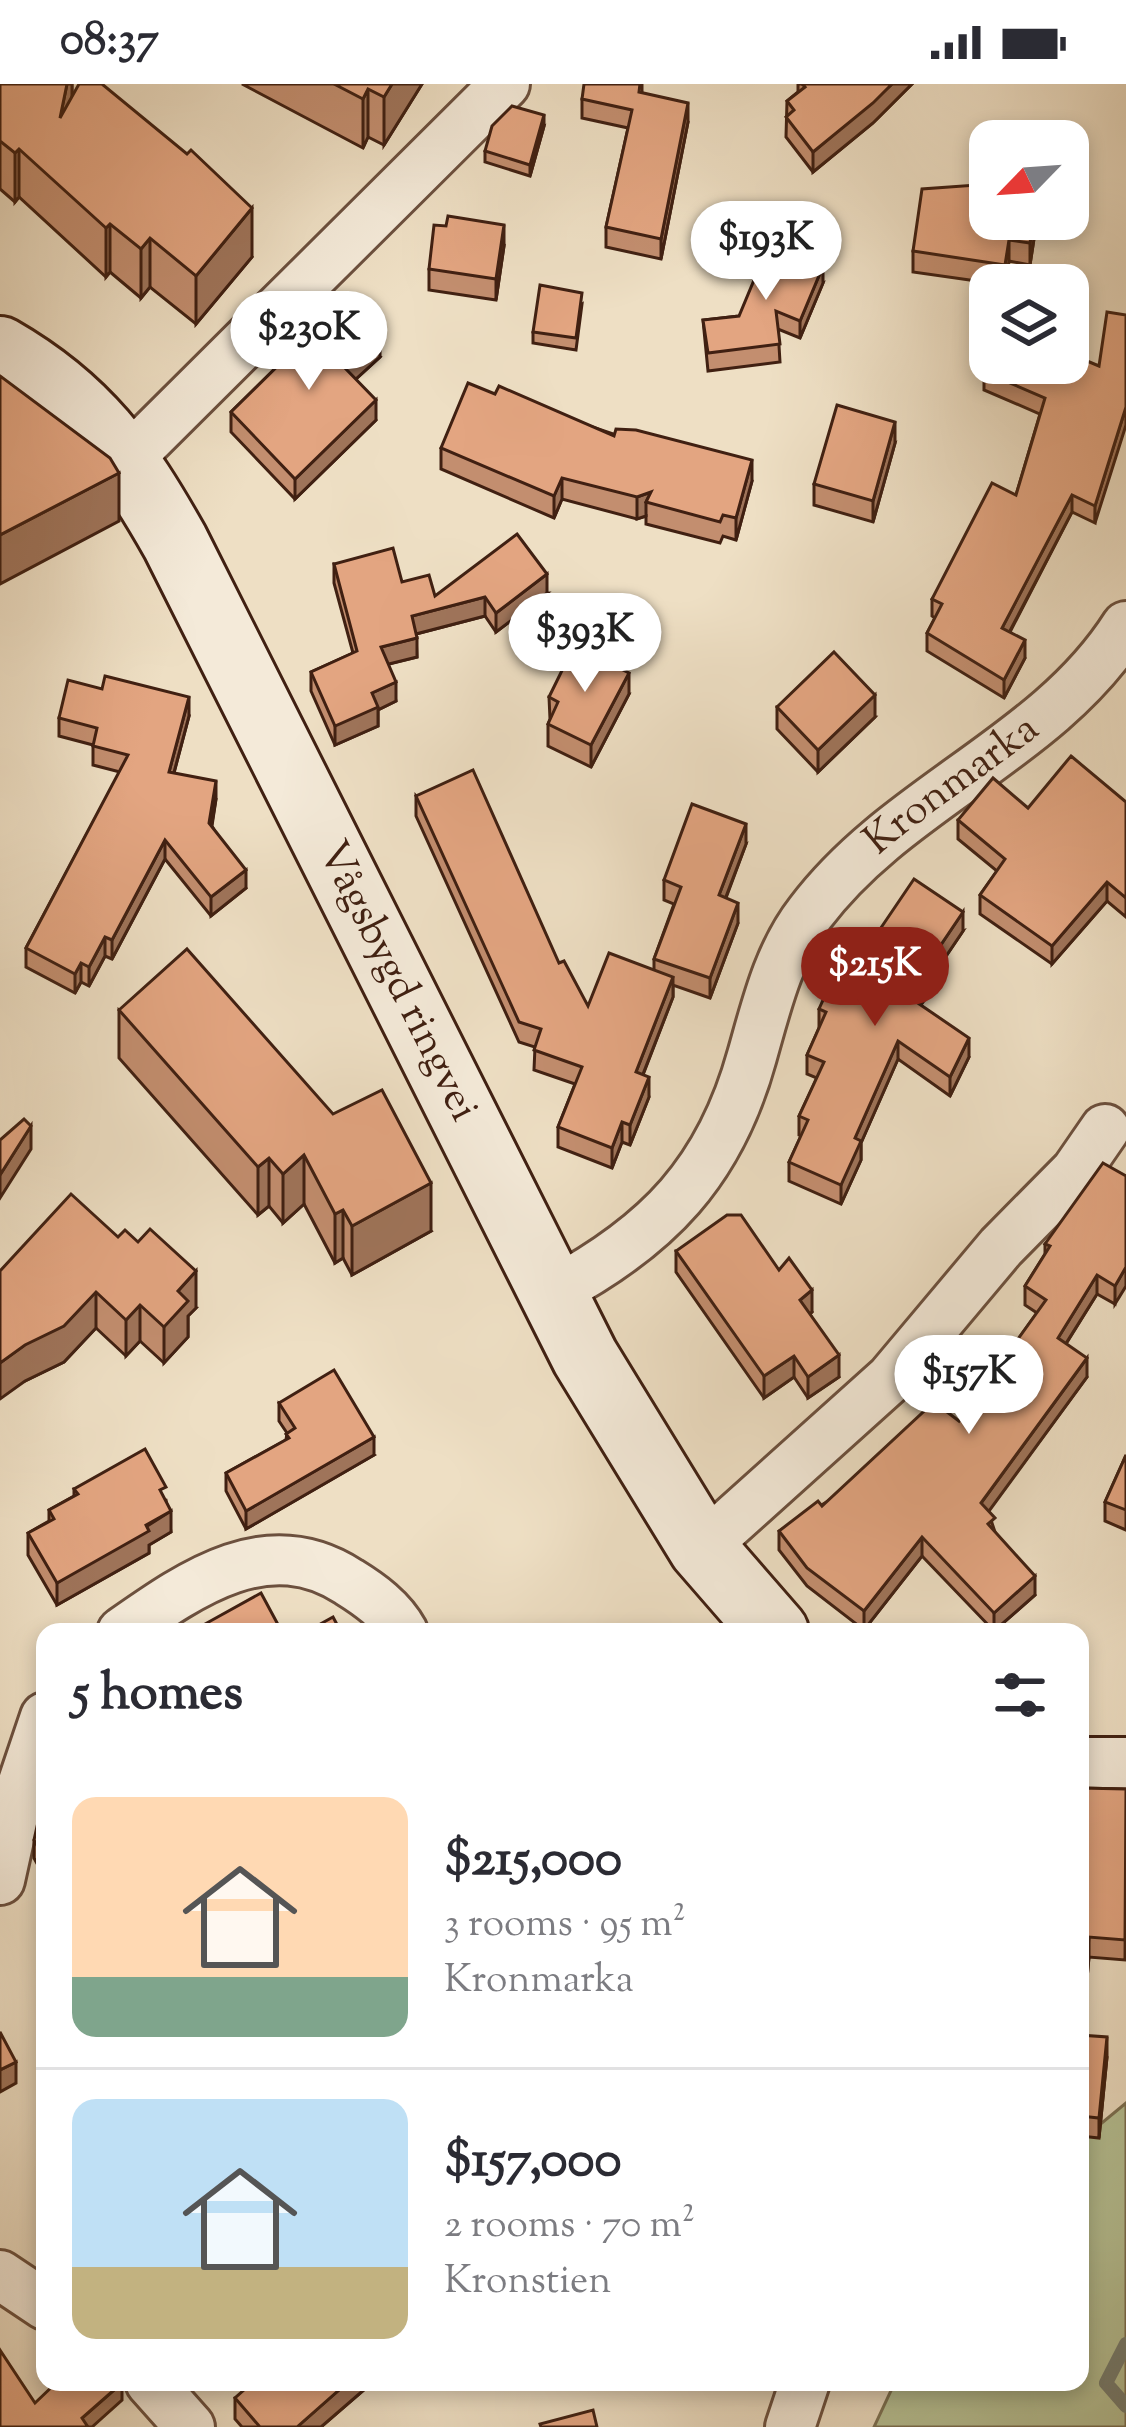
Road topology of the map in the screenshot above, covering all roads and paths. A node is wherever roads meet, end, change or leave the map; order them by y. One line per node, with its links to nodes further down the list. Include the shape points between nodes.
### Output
1 (505, 84): 3 (street)
2 (0, 350): 3 (street, Vågsbygd ringvei, via 100,425)
3 (128, 459): 6 (street, Vågsbygd ringvei)
4 (1126, 626): 6 (street, Kronmarka, via 1064,703 890,828 811,912 787,950 734,1116 707,1166 636,1239)
5 (1105, 1129): 7 (street, via 891,1378)
6 (553, 1292): 7 (street, Vågsbygd ringvei)
7 (702, 1548): 10 (street, Vågsbygd ringvei)
8 (136, 1623): 9 (street, via 199,1582 284,1556 324,1566)
9 (398, 1623)
10 (767, 1623)
11 (36, 1744): 14 (street)
12 (1089, 1771): 13 (street)
13 (1126, 1771)
14 (0, 1880)
15 (0, 2275): 16 (street)
16 (36, 2299)
17 (802, 2391): 18 (street)
18 (790, 2427)

